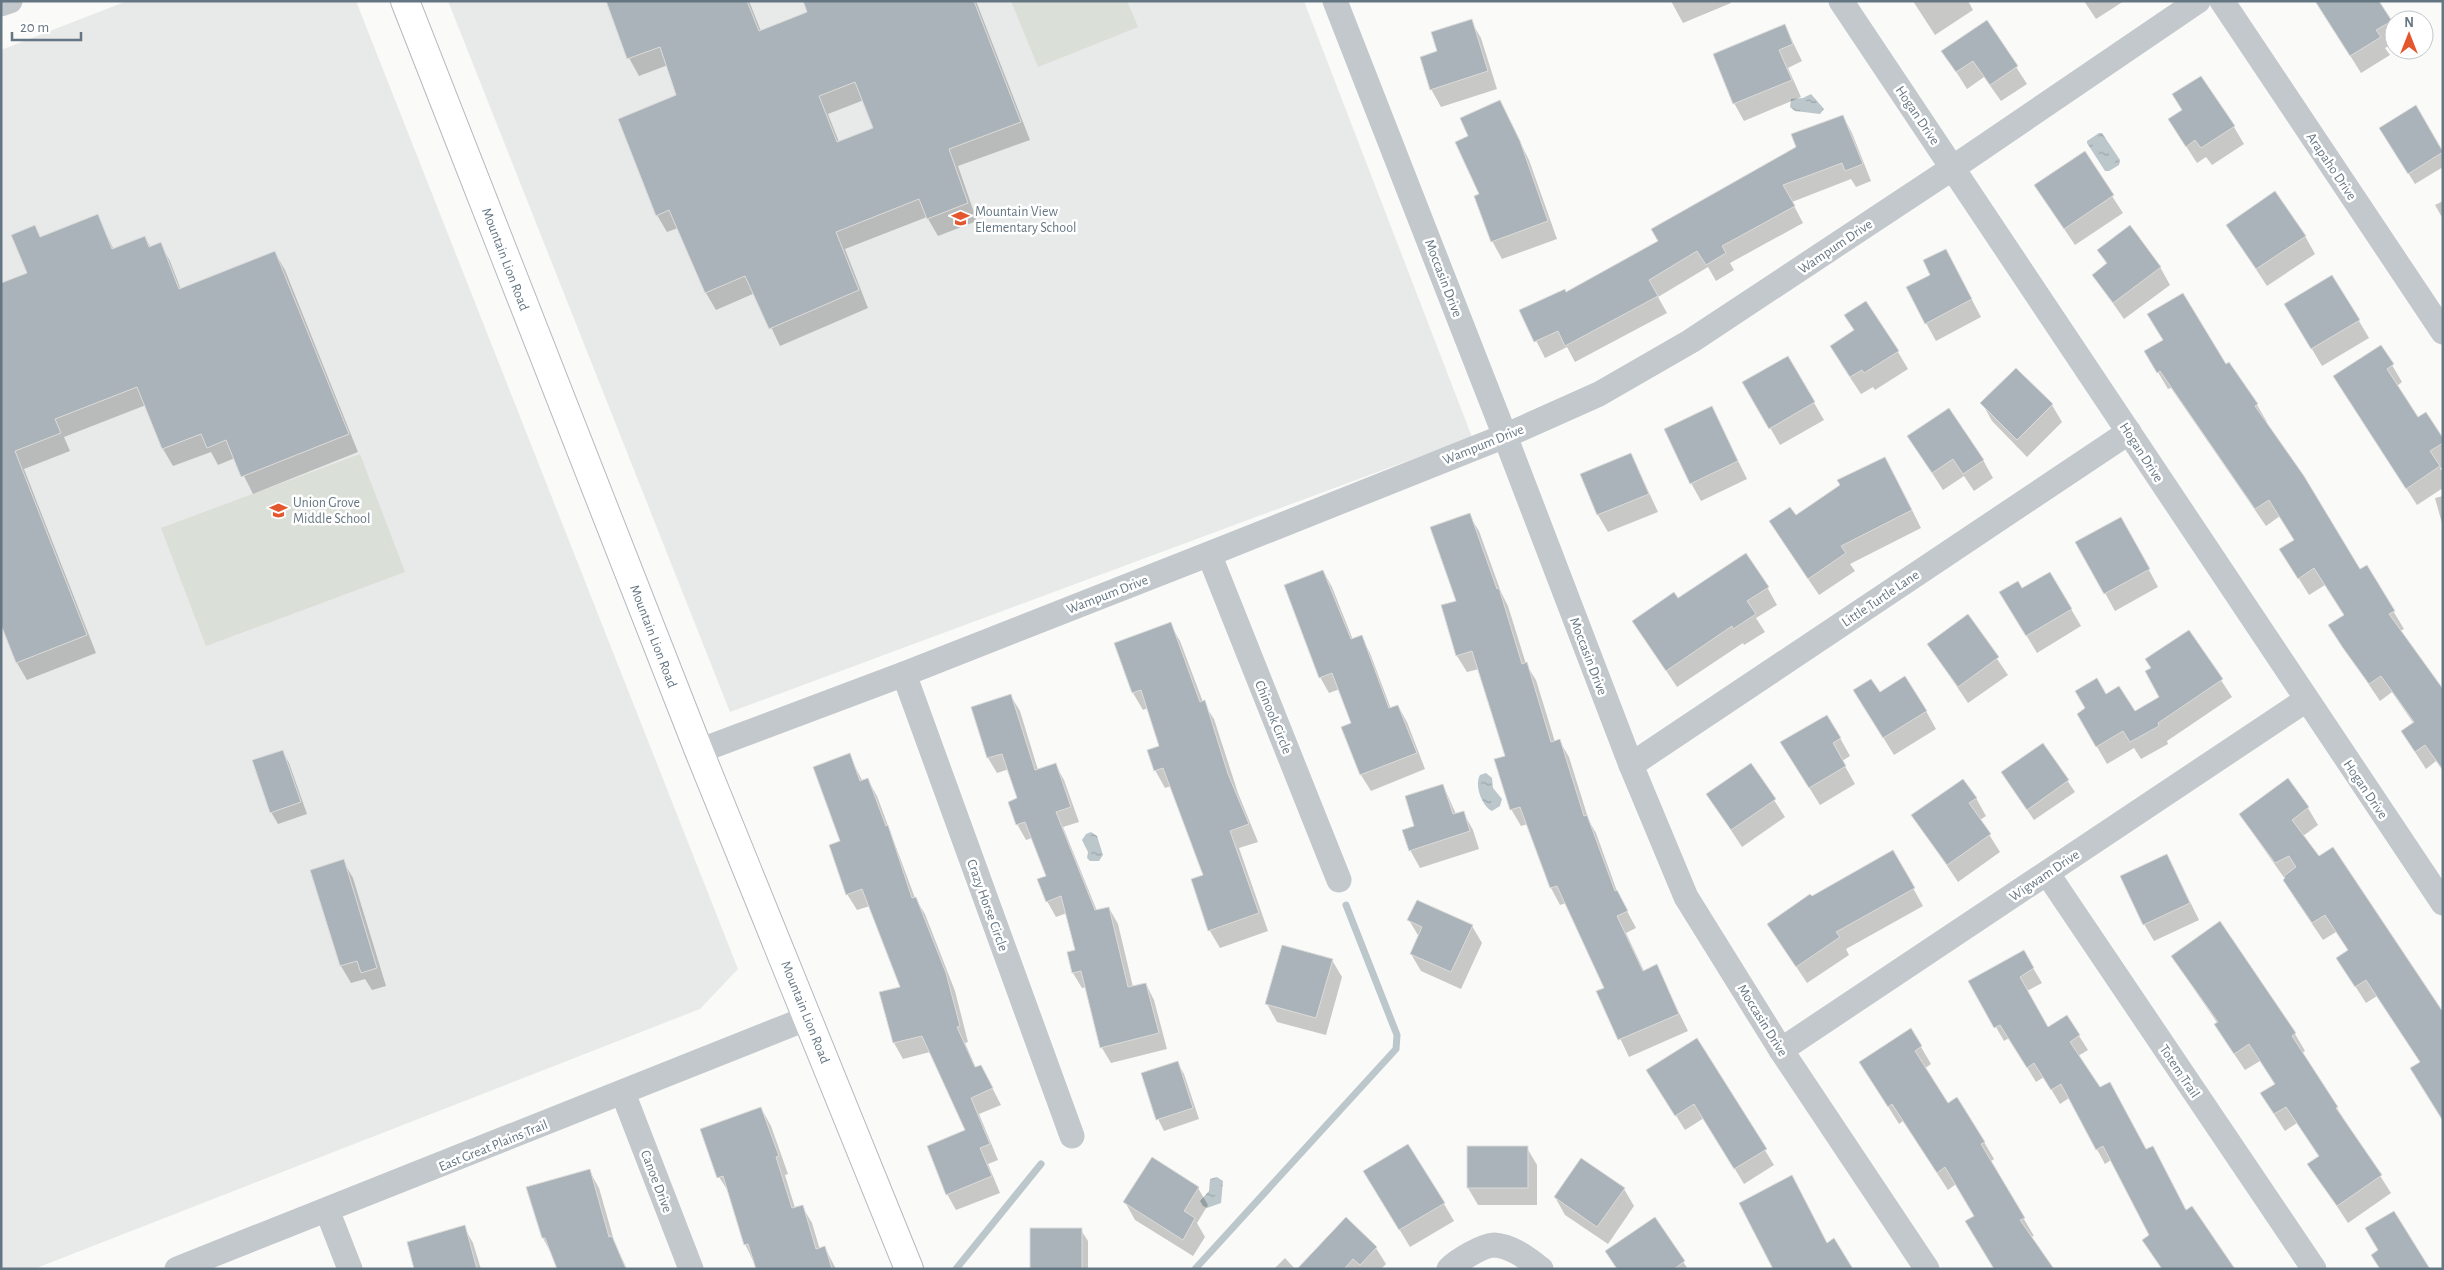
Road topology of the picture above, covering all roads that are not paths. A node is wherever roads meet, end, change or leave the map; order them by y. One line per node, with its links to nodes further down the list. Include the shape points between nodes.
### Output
1 (10, 1): 7 (street)
2 (405, 1): 15 (street, Mountain Lion Road)
3 (1335, 1): 11 (street, Moccasin Drive)
4 (1841, 1): 8 (street, Hogan Drive)
5 (2198, 1): 8 (street, Wampum Drive)
6 (2222, 1): 9 (street, Arapaho Drive)
7 (1, 4)
8 (1954, 167): 10 (street, Hogan Drive); 11 (street, Wampum Drive, via 1691,341 1599,394)
9 (2443, 332)
10 (2129, 432): 14 (street, Hogan Drive); 16 (street, Little Turtle Lane)
11 (1505, 436): 12 (street, Wampum Drive); 16 (street, Moccasin Drive)
12 (1209, 554): 13 (street, Wampum Drive); 18 (street, Chinook Circle)
13 (904, 674): 15 (street, Wampum Drive); 23 (street, Crazy Horse Circle)
14 (2306, 700): 17 (street, Wigwam Drive); 19 (street, Hogan Drive)
15 (699, 751): 20 (street, Mountain Lion Road)
16 (1631, 765): 21 (street, Moccasin Drive, via 1686,897)
17 (2047, 873): 21 (street, Wigwam Drive); 32 (street, Totem Trail)
18 (1339, 880)
19 (2443, 903)
20 (808, 1018): 22 (street, East Great Plains Trail); 28 (street, Mountain Lion Road)
21 (1781, 1050): 31 (street, Moccasin Drive)
22 (623, 1093): 24 (street, East Great Plains Trail); 27 (street, Canoe Drive)
23 (1072, 1136)
24 (327, 1210): 25 (street, East Great Plains Trail); 26 (street)
25 (177, 1269)
26 (350, 1269)
27 (691, 1269)
28 (909, 1269)
29 (1448, 1269): 30 (street, via 1459,1259 1494,1245 1521,1253)
30 (1540, 1269)
31 (1927, 1269)
32 (2314, 1269)

